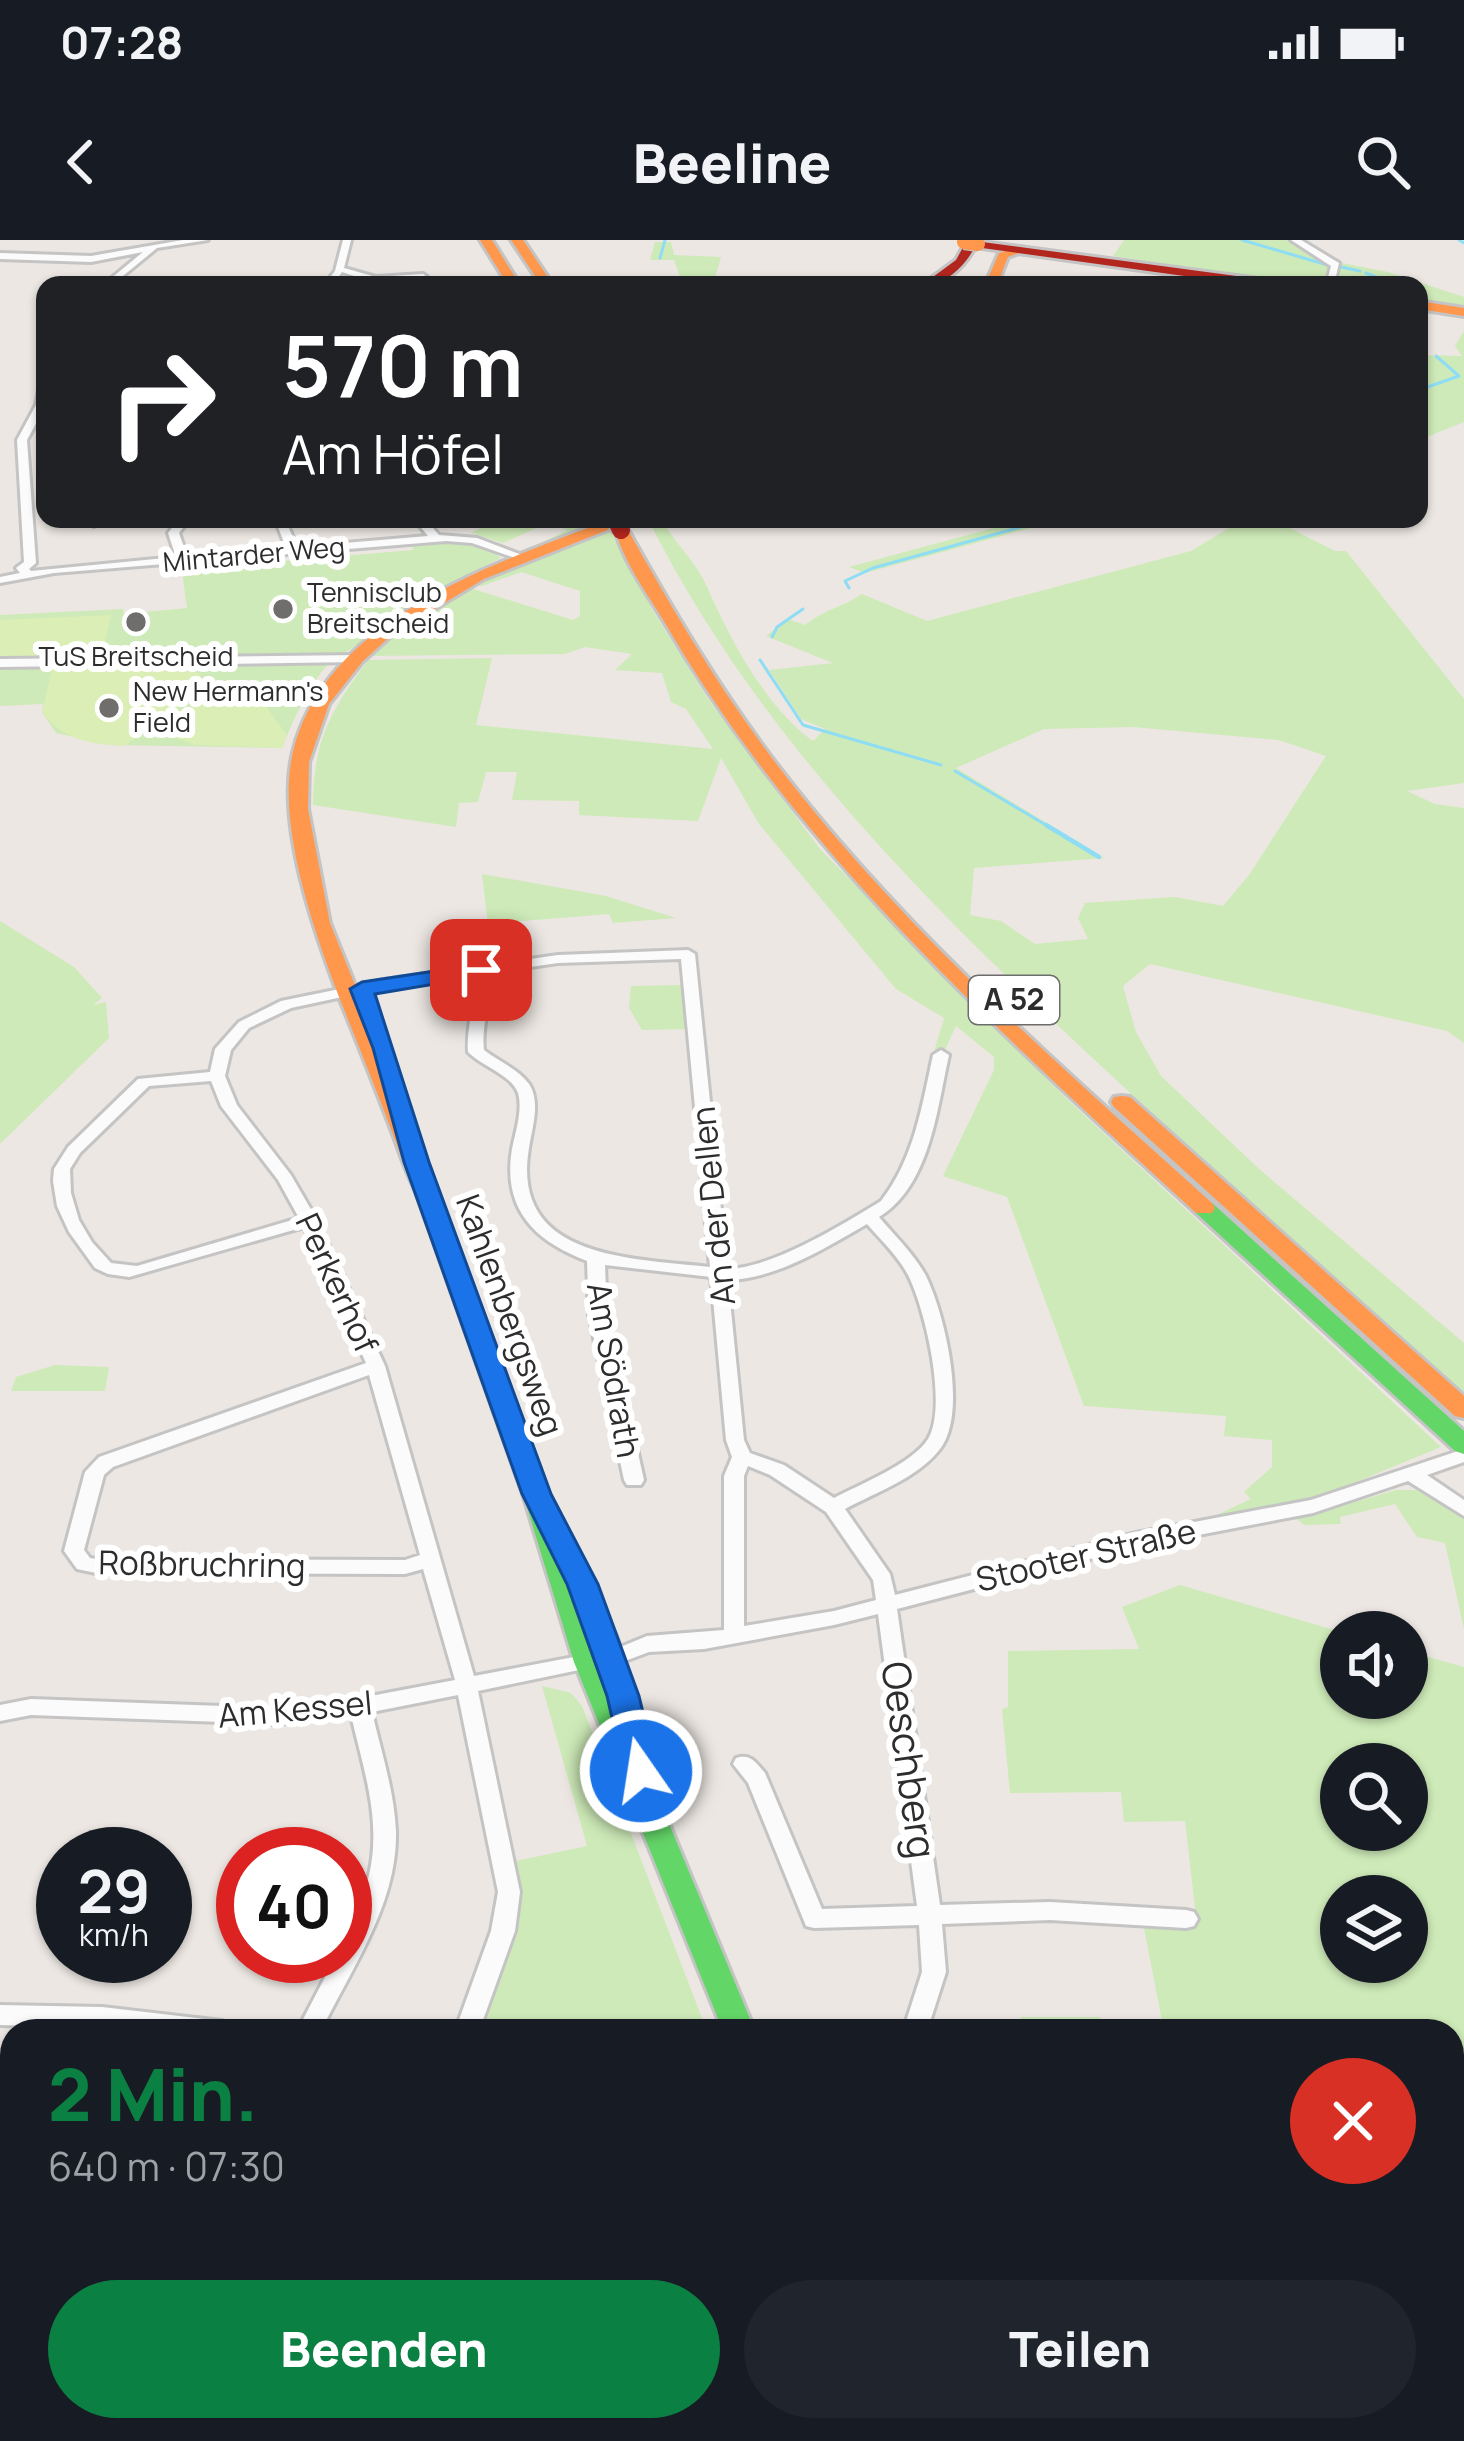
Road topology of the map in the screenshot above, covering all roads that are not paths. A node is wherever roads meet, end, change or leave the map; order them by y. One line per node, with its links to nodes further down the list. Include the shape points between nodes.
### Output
1 (204, 240): 6 (street)
2 (347, 240): 10 (street)
3 (543, 240): 17 (main road)
4 (1294, 240): 21 (street, via 1336,265)
5 (496, 243): 14 (main road); 15 (main road); 16 (main road)
6 (154, 244): 9 (street, via 91,259); 11 (street)
7 (982, 245): 8 (main road); 18 (main road); 19 (main road)
8 (1106, 254): 20 (main road)
9 (0, 256)
10 (340, 269): 12 (street); 13 (street)
11 (117, 276)
12 (335, 276)
13 (363, 276)
14 (510, 276)
15 (518, 276)
16 (535, 276)
17 (545, 276)
18 (941, 276)
19 (989, 276)
20 (1225, 276)
21 (1333, 276)
22 (1428, 306): 23 (main road)
23 (1464, 312)
24 (36, 417): 25 (street)
25 (22, 440): 26 (street); 28 (street)
26 (36, 440)
27 (36, 475): 28 (street)
28 (23, 476): 30 (street)
29 (36, 513): 30 (street)
30 (25, 514): 41 (street)
31 (177, 528): 40 (street)
32 (284, 528): 38 (street)
33 (426, 528): 37 (street)
34 (611, 528): 39 (main road, Kahlenbergsweg)
35 (630, 528): 55 (main road, A 52, via 662,609 734,722 851,863 1058,1074)
36 (632, 528): 54 (main road, A 52, via 718,660 872,855 1082,1065)
37 (434, 538): 38 (street, Mintarder Weg); 39 (street, Mintarder Weg, via 473,540)
38 (293, 551): 40 (street, Mintarder Weg)
39 (524, 558): 43 (main road, Kahlenbergsweg, via 425,606)
40 (183, 561): 41 (street, Mintarder Weg)
41 (28, 568): 42 (street, Mintarder Weg)
42 (0, 580)
43 (358, 658): 44 (street); 46 (main road, Kahlenbergsweg, via 321,704 300,762 299,809 320,923)
44 (0, 663)
45 (481, 970): 46 (street); 51 (street, Am Södrath, via 476,1052 519,1082 528,1098 519,1190 544,1228); 52 (street, An der Dellen, via 688,954)
46 (355, 990): 48 (street, via 262,1013 224,1049); 65 (main road, Kahlenbergsweg, via 384,1048 416,1162)
47 (941, 1055): 49 (street, via 901,1186)
48 (217, 1076): 50 (street, Perkerhof, via 229,1106); 50 (street, via 164,1077 135,1088 62,1169 61,1202 102,1265 119,1272)
49 (870, 1216): 52 (street, via 744,1274); 60 (street, via 923,1293 946,1420 927,1452)
50 (309, 1220): 53 (street, Perkerhof)
51 (596, 1260): 52 (street, Am Södrath); 59 (street, Am Södrath, via 598,1315)
52 (721, 1274): 57 (street, An der Dellen)
53 (376, 1366): 62 (street, Perkerhof); 62 (street, Roßbruchring, via 106,1462 95,1472 74,1551 96,1566 405,1567)
54 (1464, 1410)
55 (1464, 1445)
56 (1464, 1455): 58 (street, Stooter Straße)
57 (742, 1457): 60 (street); 64 (street, An der Dellen, via 734,1476)
58 (1422, 1470): 61 (street); 63 (street, Stooter Straße, via 1312,1506 1136,1540)
59 (634, 1480)
60 (833, 1507): 63 (street, Oeschberg, via 884,1579)
61 (1464, 1509)
62 (430, 1559): 66 (street, Perkerhof)
63 (888, 1605): 64 (street, Stooter Straße); 70 (street, Oeschberg)
64 (734, 1636): 65 (street, Stooter Straße, via 650,1658)
65 (598, 1660): 66 (street, Am Kessel); 76 (main road, Kahlenbergsweg)
66 (467, 1687): 67 (street, Am Kessel); 75 (street, Perkerhof, via 509,1892)
67 (360, 1706): 68 (street, Am Kessel, via 214,1717 31,1707); 74 (street, via 384,1851 371,1901)
68 (0, 1713)
69 (744, 1764): 70 (street, via 814,1918)
70 (930, 1916): 71 (street, via 1050,1910); 77 (street, Oeschberg, via 934,1972)
71 (1186, 1919)
72 (0, 2015): 73 (street)
73 (119, 2019)
74 (316, 2019)
75 (471, 2019)
76 (734, 2019)
77 (919, 2019)

